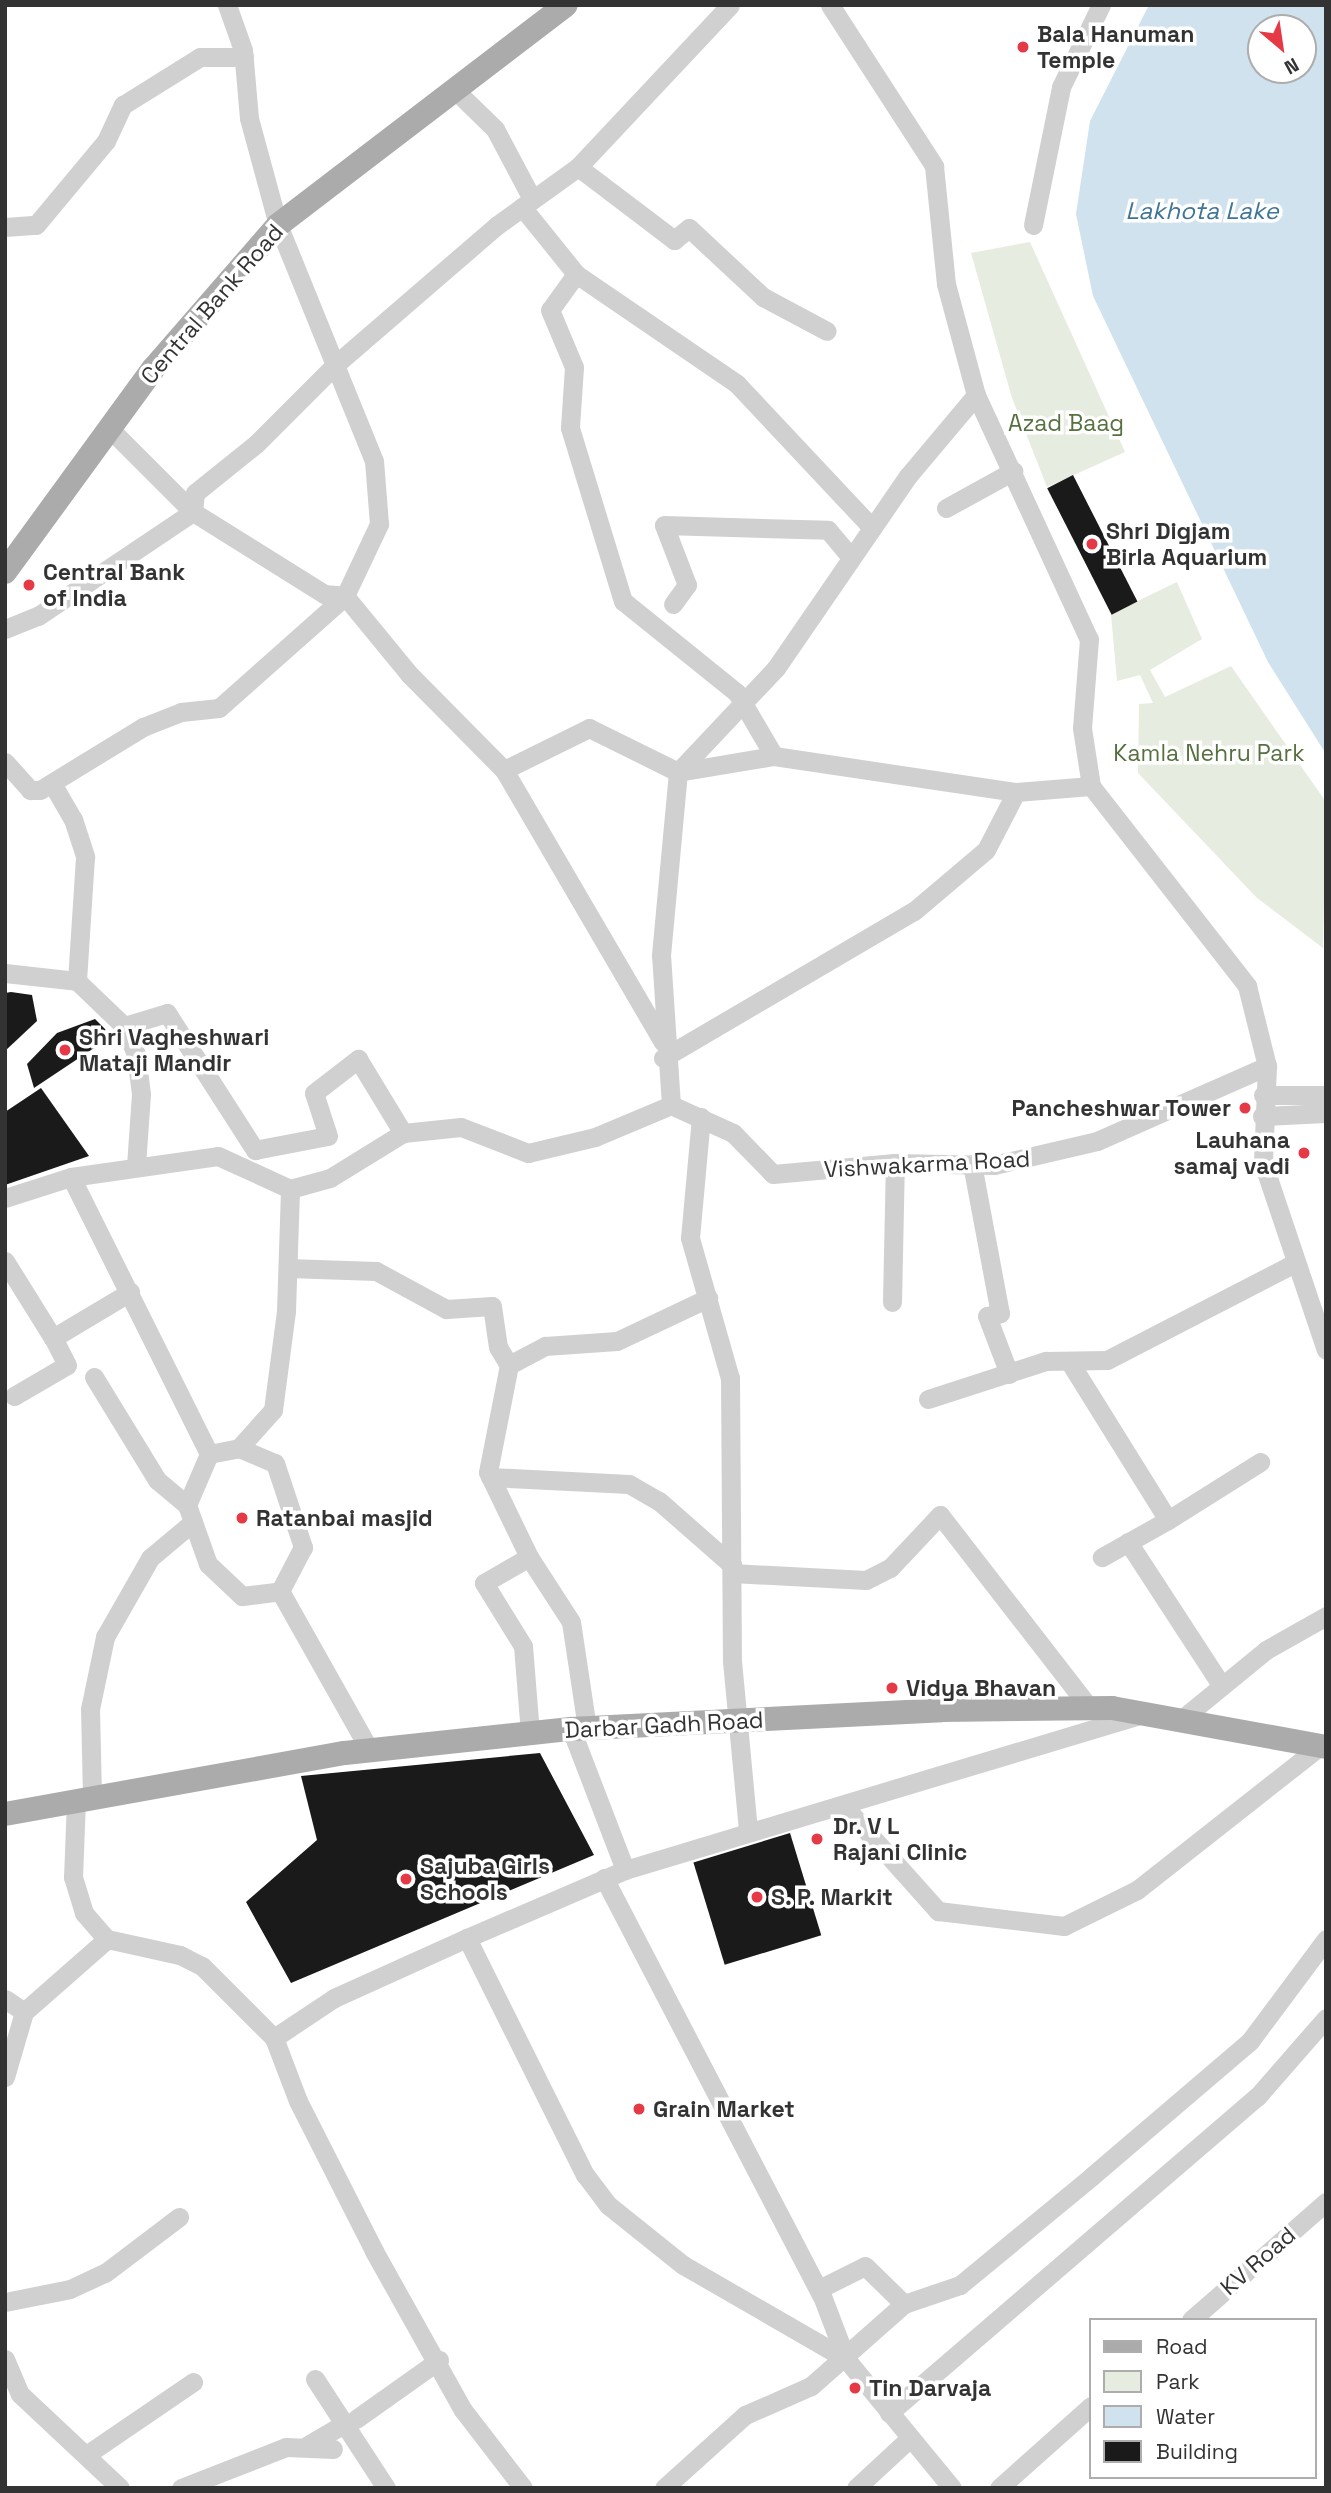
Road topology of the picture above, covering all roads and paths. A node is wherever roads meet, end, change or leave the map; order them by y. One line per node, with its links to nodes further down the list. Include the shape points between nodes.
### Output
1 (227, 5): 6 (street)
2 (566, 5): 7 (main road, Central Bank Road)
3 (730, 5): 8 (street)
4 (830, 5): 16 (street, via 934,166 946,284)
5 (1101, 5): 11 (street, via 1061,87)
6 (244, 57): 10 (street, via 249,118); 12 (street, via 200,57 123,105 106,141 44,217 27,230)
7 (455, 90): 9 (street, via 495,129); 10 (main road, Central Bank Road)
8 (578, 167): 9 (street); 14 (street, via 674,240 689,228 762,298)
9 (527, 203): 13 (street); 15 (street)
10 (278, 225): 15 (street); 17 (main road, Central Bank Road, via 205,306)
11 (1033, 225)
12 (5, 227)
13 (576, 274): 21 (street, via 737,384); 27 (street, via 550,310 574,367 570,428 623,601)
14 (827, 331)
15 (335, 365): 20 (street, via 256,444 195,493); 24 (street, via 374,461 379,494 379,524)
16 (976, 396): 18 (street); 21 (street)
17 (110, 429): 20 (street); 23 (main road, Central Bank Road)
18 (1013, 471): 19 (street); 33 (street, via 1089,639 1082,728)
19 (946, 508)
20 (193, 512): 24 (street, via 324,594); 26 (street, via 38,616)
21 (872, 528): 22 (street)
22 (851, 557): 25 (street, via 828,530 664,525 687,585); 27 (street)
23 (5, 572)
24 (345, 596): 30 (street, via 409,674); 32 (street, via 219,708 181,712 143,727)
25 (673, 604)
26 (5, 629)
27 (746, 703): 28 (street); 31 (street)
28 (775, 756): 31 (street); 34 (street)
29 (5, 762): 32 (street, via 30,790)
30 (504, 770): 31 (street, via 589,728); 38 (street)
31 (678, 772): 38 (street, via 661,955)
32 (53, 785): 36 (street, via 73,819 85,857)
33 (1091, 786): 34 (street); 39 (street, via 1247,986)
34 (1016, 792): 38 (street, via 986,850 914,911)
35 (5, 973): 36 (street)
36 (77, 981): 37 (street)
37 (124, 1026): 46 (street, via 167,1013 255,1150 328,1136 314,1093 358,1059); 49 (street, via 141,1094)
38 (663, 1050): 42 (street)
39 (1267, 1066): 40 (street); 48 (street, Vishwakarma Road, via 1097,1141 1046,1157)
40 (1263, 1095): 41 (street); 45 (street)
41 (1326, 1095)
42 (671, 1105): 44 (street, Vishwakarma Road); 46 (street, via 595,1137 528,1153 461,1126)
43 (1326, 1113): 45 (street)
44 (701, 1116): 47 (street, Vishwakarma Road, via 733,1133 773,1174); 57 (street, via 690,1238)
45 (1262, 1116): 54 (street, via 1263,1163)
46 (403, 1133): 51 (street, via 330,1178)
47 (895, 1163): 48 (street, Vishwakarma Road); 58 (street)
48 (972, 1164): 63 (street, via 1000,1312 987,1316)
49 (136, 1165): 50 (street); 51 (street, via 218,1156)
50 (71, 1177): 52 (street); 56 (street)
51 (290, 1189): 55 (street)
52 (5, 1198)
53 (5, 1261): 59 (street)
54 (1295, 1263): 60 (street); 61 (street, via 1107,1360)
55 (288, 1268): 62 (street, via 376,1271 446,1310 492,1306 498,1347); 67 (street, via 273,1410)
56 (130, 1292): 59 (street); 68 (street)
57 (708, 1298): 62 (street, via 617,1341 545,1346); 76 (street, via 730,1378)
58 (892, 1302)
59 (53, 1338): 65 (street, via 67,1365)
60 (1326, 1350)
61 (1069, 1361): 63 (street); 72 (street)
62 (509, 1365): 70 (street, via 488,1456)
63 (1010, 1374): 66 (street)
64 (94, 1377): 71 (street, via 158,1480)
65 (14, 1396)
66 (928, 1399)
67 (239, 1448): 68 (street); 77 (street, via 275,1463 297,1514 303,1547)
68 (209, 1454): 71 (street)
69 (1260, 1462): 72 (street)
70 (490, 1477): 74 (street); 76 (street, via 629,1484 659,1501)
71 (190, 1514): 77 (street, via 208,1564 242,1596); 88 (street, via 150,1558 105,1637 90,1709)
72 (1168, 1520): 73 (street)
73 (1128, 1542): 75 (street); 79 (street)
74 (529, 1557): 84 (street, via 572,1622); 85 (street, via 484,1583 523,1646)
75 (1102, 1557)
76 (732, 1569): 80 (street, via 866,1580 890,1568 940,1515); 83 (street)
77 (280, 1591): 87 (street)
78 (1326, 1616): 79 (street)
79 (1220, 1683): 82 (street)
80 (1088, 1706): 81 (main road, Darbar Gadh Road); 83 (main road, Darbar Gadh Road)
81 (1148, 1712): 82 (main road, Darbar Gadh Road); 89 (street)
82 (1183, 1718): 86 (main road, Darbar Gadh Road)
83 (738, 1720): 84 (main road, Darbar Gadh Road); 91 (street)
84 (579, 1728): 85 (main road, Darbar Gadh Road); 92 (street)
85 (530, 1733): 87 (main road, Darbar Gadh Road)
86 (1323, 1746): 89 (street, via 1137,1890 1064,1926 938,1911)
87 (370, 1751): 88 (main road, Darbar Gadh Road)
88 (84, 1798): 90 (main road, Darbar Gadh Road); 95 (street, via 76,1895)
89 (845, 1807): 91 (street)
90 (5, 1814)
91 (748, 1831): 92 (street)
92 (625, 1870): 93 (street)
93 (604, 1878): 94 (street); 104 (street)
94 (467, 1938): 100 (street, via 334,1998); 110 (street, via 585,2175 608,2205 683,2265)
95 (107, 1939): 98 (street); 100 (street, via 180,1955 202,1966)
96 (1326, 1939): 106 (street, via 1275,2015 1206,2080 960,2285)
97 (5, 1999): 98 (street)
98 (24, 2012): 101 (street)
99 (1326, 2018): 114 (street, via 1257,2097)
100 (274, 2038): 109 (street, via 332,2174)
101 (5, 2077)
102 (1326, 2202): 107 (street, KV Road)
103 (179, 2217): 105 (street, via 104,2273 70,2288)
104 (819, 2289): 106 (street, via 865,2266); 110 (street)
105 (5, 2302)
106 (904, 2304): 110 (street)
107 (1193, 2318)
108 (5, 2359): 119 (street, via 20,2394 59,2435)
109 (439, 2360): 115 (street); 123 (street, via 463,2410)
110 (846, 2360): 114 (street); 124 (street, via 811,2386 745,2415)
111 (315, 2379): 115 (street)
112 (193, 2382): 119 (street)
113 (1090, 2407): 127 (street)
114 (889, 2413): 116 (street)
115 (350, 2421): 117 (street); 122 (street)
116 (910, 2438): 125 (street); 126 (street)
117 (308, 2445): 118 (street); 121 (street, via 223,2467)
118 (333, 2449)
119 (89, 2453): 120 (street)
120 (120, 2488)
121 (181, 2488)
122 (386, 2488)
123 (523, 2488)
124 (664, 2488)
125 (856, 2488)
126 (952, 2488)
127 (999, 2488)

